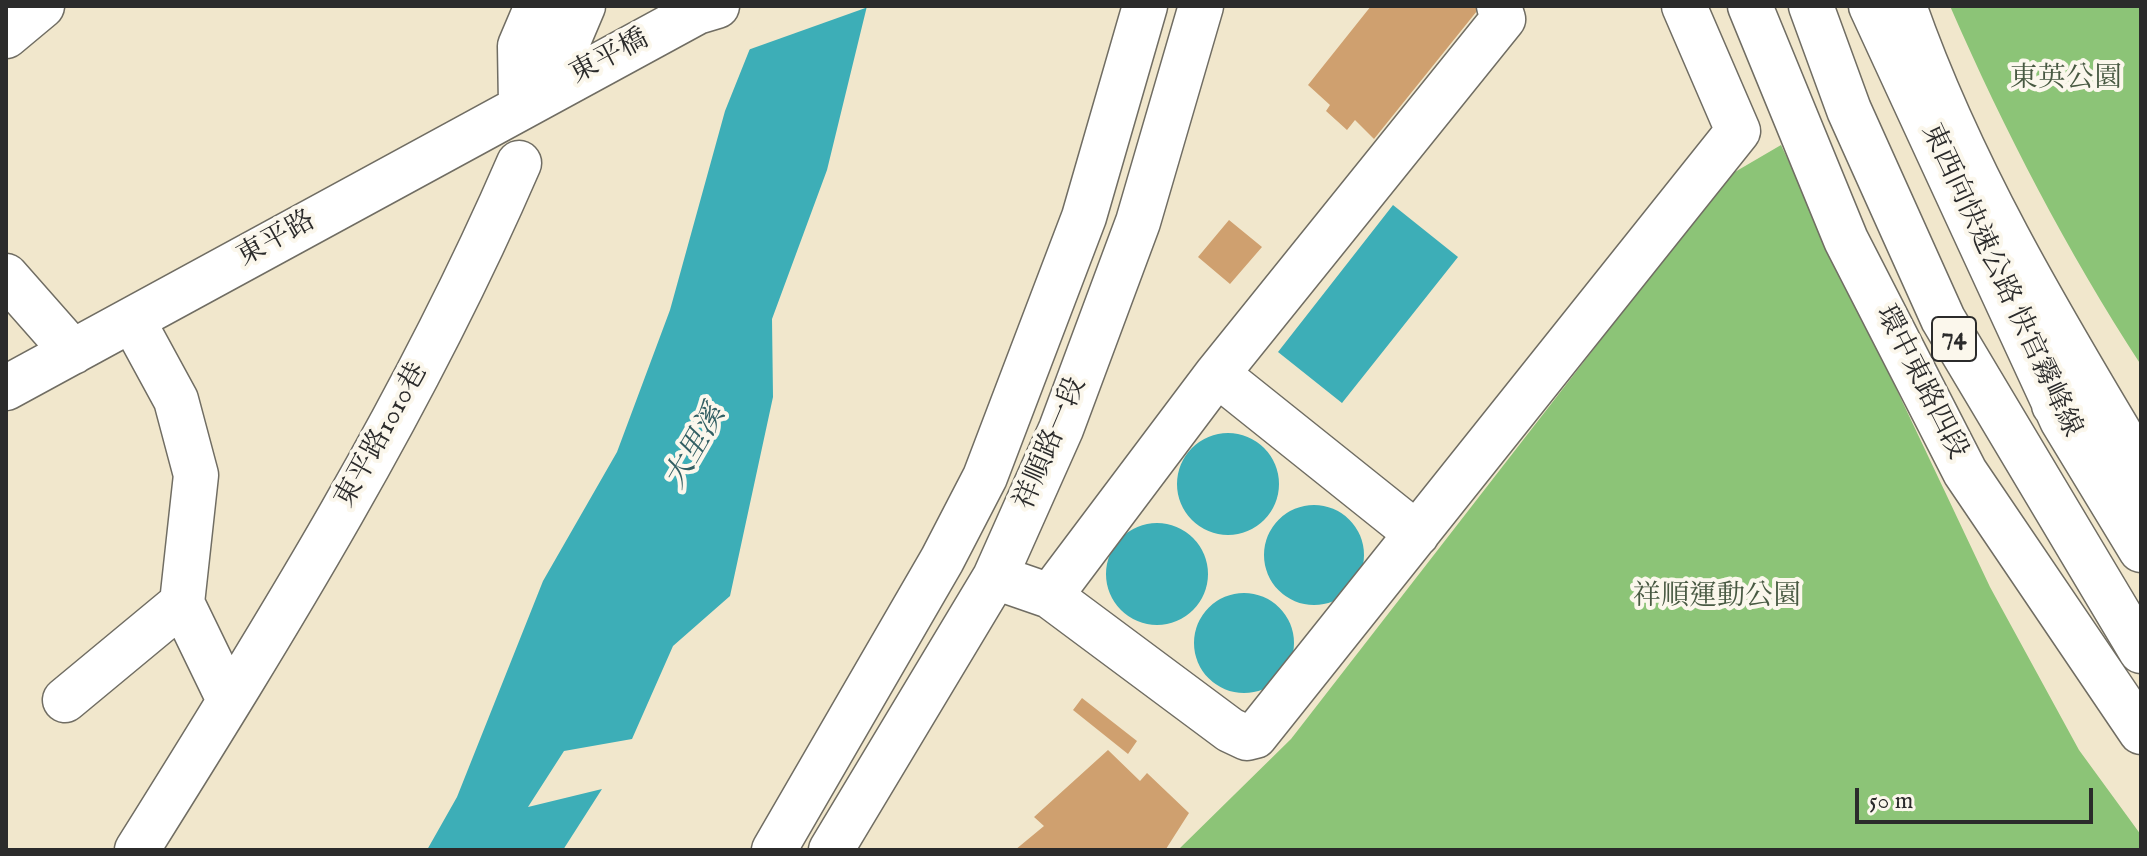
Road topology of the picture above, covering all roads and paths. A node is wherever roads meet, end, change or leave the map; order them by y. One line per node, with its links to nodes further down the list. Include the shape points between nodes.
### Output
1 (42, 6): 14 (main road)
2 (537, 6): 15 (main road, via 520,46)
3 (583, 6): 15 (main road)
4 (717, 6): 15 (main road, 東平橋)
5 (1145, 6): 36 (main road, 祥順路一段, via 1084,217 985,477)
6 (1201, 6): 28 (main road, 祥順路一段, via 1138,222 1061,429)
7 (1499, 6): 20 (main road, via 1503,19)
8 (1684, 6): 26 (main road, via 1738,131)
9 (1750, 6): 34 (main road, 環中東路四段, via 1846,240 1965,472)
10 (1811, 6): 31 (main road, 東西向快速公路 快官霧峰線 / 74, via 1849,110 1943,319)
11 (1871, 6): 22 (main road, 東西向快速公路 快官霧峰線 / 74)
12 (1904, 6): 24 (main road, via 1930,82 2030,283)
13 (1919, 6): 23 (main road, via 2052,274)
14 (6, 36)
15 (534, 98): 18 (main road, 東平路)
16 (519, 163): 33 (main road, 東平路1010巷, via 399,412)
17 (6, 276): 19 (main road)
18 (133, 321): 19 (main road, 東平路); 30 (main road, via 176,400 196,475)
19 (73, 352): 21 (main road, 東平路)
20 (1217, 374): 26 (main road); 29 (main road)
21 (6, 388)
22 (2054, 405): 25 (main road, via 2106,433); 27 (main road, 東西向快速公路 快官霧峰線 / 74)
23 (2141, 431)
24 (2141, 470)
25 (2141, 485)
26 (1417, 534): 29 (main road, via 1255,736 1247,738)
27 (2141, 550)
28 (995, 577): 29 (main road); 37 (main road, 祥順路一段)
29 (1050, 596)
30 (182, 603): 32 (main road); 33 (main road)
31 (2141, 651)
32 (65, 700)
33 (229, 700): 35 (main road, 東平路1010巷)
34 (2141, 732)
35 (146, 835)
36 (774, 850)
37 (831, 850)

